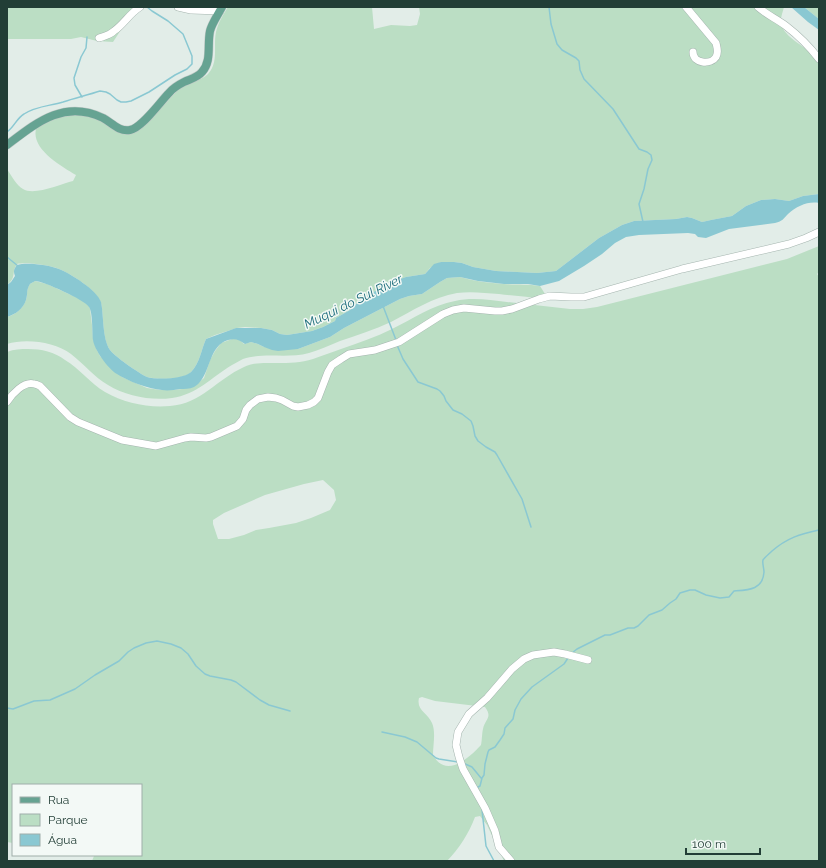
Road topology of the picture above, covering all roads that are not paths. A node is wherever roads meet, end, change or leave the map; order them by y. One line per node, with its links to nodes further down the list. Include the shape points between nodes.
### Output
1 (140, 7): 6 (street, via 115,31)
2 (178, 7): 5 (street, via 191,10)
3 (686, 7): 7 (street, via 716,43 718,51 717,56 707,62 694,58)
4 (758, 7): 8 (street, via 796,34)
5 (221, 9): 9 (main road, via 210,31 208,62 202,72 175,87 136,128 122,130 94,115 66,112 36,123)
6 (99, 38)
7 (693, 52)
8 (819, 59)
9 (7, 145)
10 (819, 232): 11 (street, via 797,242 682,269 584,296 550,296 502,311 464,308 453,310 399,342 375,350 349,354 341,359 332,365 314,402 298,407 276,398 258,399 246,410 237,426 211,437 191,437 156,446 122,440 70,417 40,386 34,384 24,385)
11 (7, 402)
12 (588, 660): 13 (street, via 554,652 524,659 469,714 458,732 456,745 463,769 489,815 499,847)
13 (511, 861)

